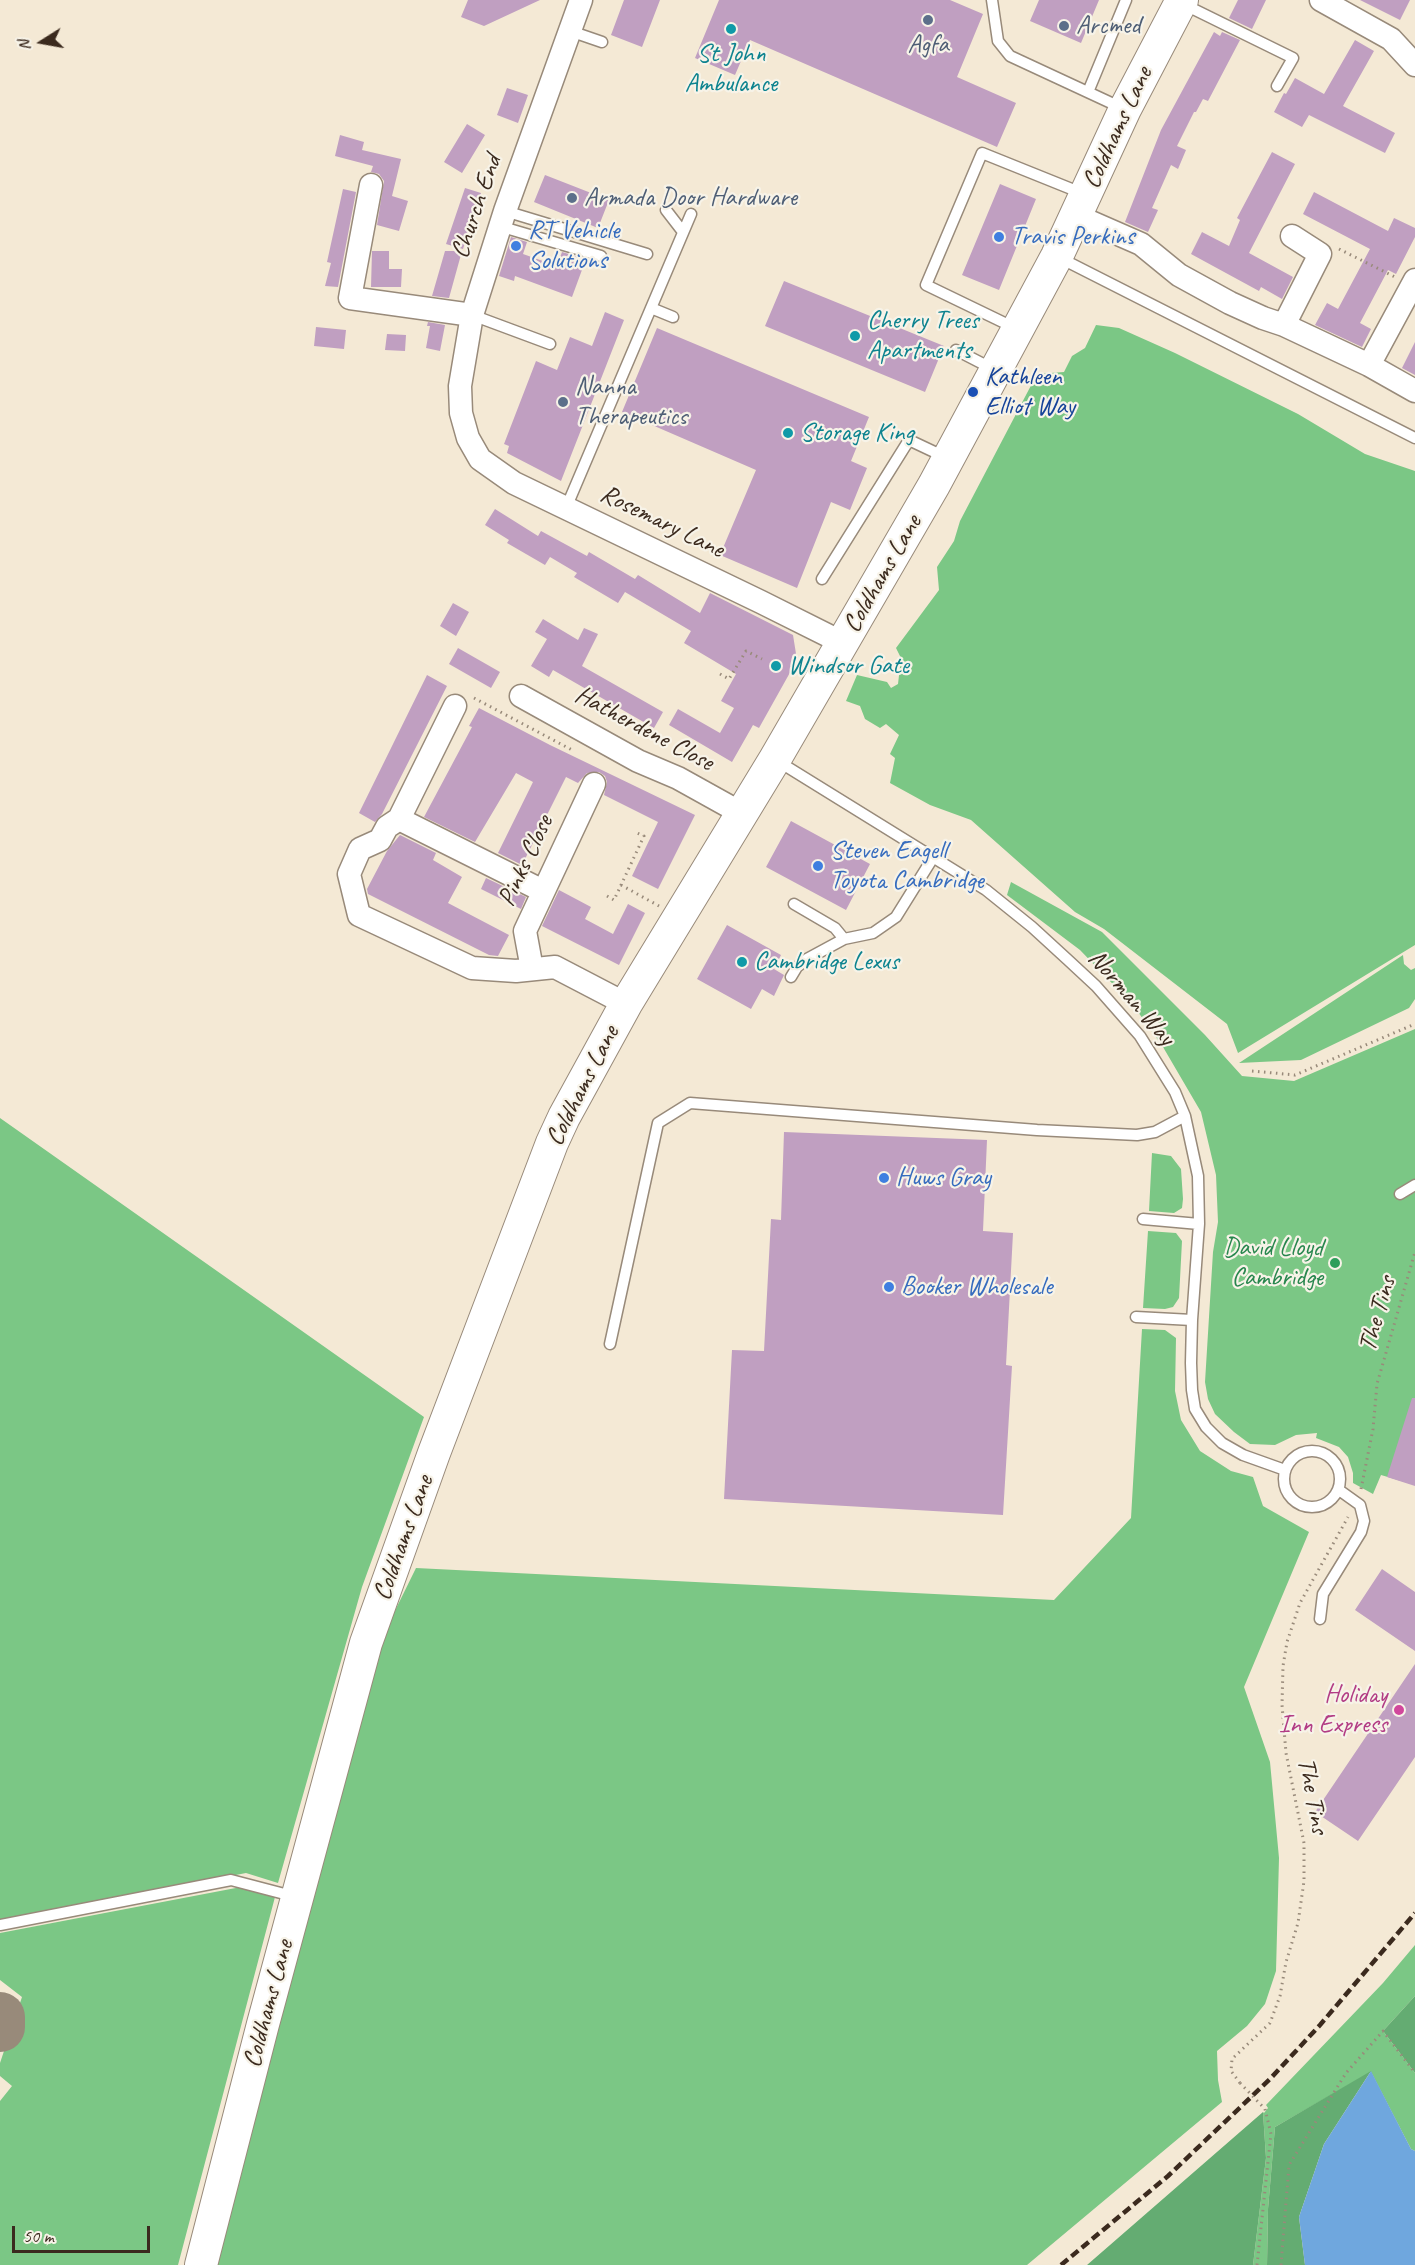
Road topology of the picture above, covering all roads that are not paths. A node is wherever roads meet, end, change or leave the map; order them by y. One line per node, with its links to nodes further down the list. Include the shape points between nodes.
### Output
1 (581, 0): 6 (street, Church End)
2 (992, 0): 10 (lane, via 998,41 1010,56)
3 (1126, 0): 10 (lane)
4 (1322, 0): 8 (street, via 1391,39)
5 (1181, 1): 9 (lane, via 1293,58); 11 (street, Coldhams Lane)
6 (570, 31): 7 (lane); 16 (street, Church End)
7 (602, 42)
8 (1415, 65)
9 (1277, 86)
10 (1088, 92): 11 (lane)
11 (1125, 109): 13 (street, Coldhams Lane)
12 (371, 185): 24 (street, via 350,297)
13 (1082, 205): 21 (street, Coldhams Lane); 26 (street, via 1179,275 1230,303); 27 (lane, via 982,153 926,285)
14 (666, 210): 17 (lane)
15 (691, 214): 17 (lane)
16 (502, 218): 19 (lane); 20 (lane); 24 (street, Church End)
17 (683, 232): 23 (lane)
18 (1292, 236): 26 (street, via 1320,254)
19 (647, 254)
20 (601, 256)
21 (1057, 256): 27 (street, Coldhams Lane); 34 (lane)
22 (1414, 283): 30 (street)
23 (651, 308): 25 (lane); 36 (lane)
24 (472, 315): 28 (lane); 33 (street, Church End, via 460,386 461,413)
25 (673, 317)
26 (1284, 325): 30 (street)
27 (1018, 329): 31 (street, Coldhams Lane)
28 (550, 344)
29 (956, 350): 31 (lane)
30 (1369, 365): 32 (street)
31 (996, 370): 35 (street, Coldhams Lane)
32 (1415, 391)
33 (468, 438): 36 (street, Rosemary Lane, via 480,459 514,483)
34 (1415, 438)
35 (948, 459): 37 (lane, via 909,440); 38 (street, Coldhams Lane)
36 (566, 508): 38 (street, Rosemary Lane)
37 (822, 579)
38 (843, 643): 41 (street, Coldhams Lane)
39 (521, 696): 43 (street, Hatherdene Close)
40 (455, 706): 44 (street)
41 (775, 759): 43 (street, Coldhams Lane); 45 (lane, Norman Way)
42 (594, 783): 46 (street, Pinks Close)
43 (741, 813): 51 (street, Coldhams Lane)
44 (399, 819): 46 (street); 49 (street, via 387,827 380,840 360,849 349,874 359,915 472,968)
45 (934, 856): 48 (lane, via 896,917 873,933); 52 (lane, Norman Way, via 986,890 1096,986 1154,1056)
46 (543, 891): 49 (street, Pinks Close, via 525,931)
47 (794, 904): 48 (lane, via 835,928)
48 (844, 939): 50 (lane, via 807,959)
49 (532, 969): 51 (street, via 555,967)
50 (791, 977)
51 (626, 1004): 63 (street, Coldhams Lane, via 552,1143 434,1453 366,1644)
52 (1185, 1116): 56 (lane, Norman Way, via 1198,1176); 59 (lane, via 1155,1132 1137,1134 690,1103 658,1123)
53 (1415, 1185): 54 (lane)
54 (1400, 1194)
55 (1143, 1219): 56 (lane)
56 (1199, 1224): 58 (lane, Norman Way)
57 (1136, 1317): 58 (lane)
58 (1192, 1320): 60 (lane, Norman Way, via 1192,1390 1195,1409 1206,1428 1221,1443 1243,1455)
59 (610, 1344)
60 (1285, 1470): 61 (lane, via 1285,1487 1301,1505 1323,1506); 61 (lane, via 1301,1453 1320,1451 1340,1470)
61 (1339, 1490): 62 (lane, via 1360,1505 1364,1521 1323,1594)
62 (1320, 1619)
63 (297, 1897): 64 (lane, via 231,1880); 65 (street, Coldhams Lane)
64 (0, 1925)
65 (201, 2265)

